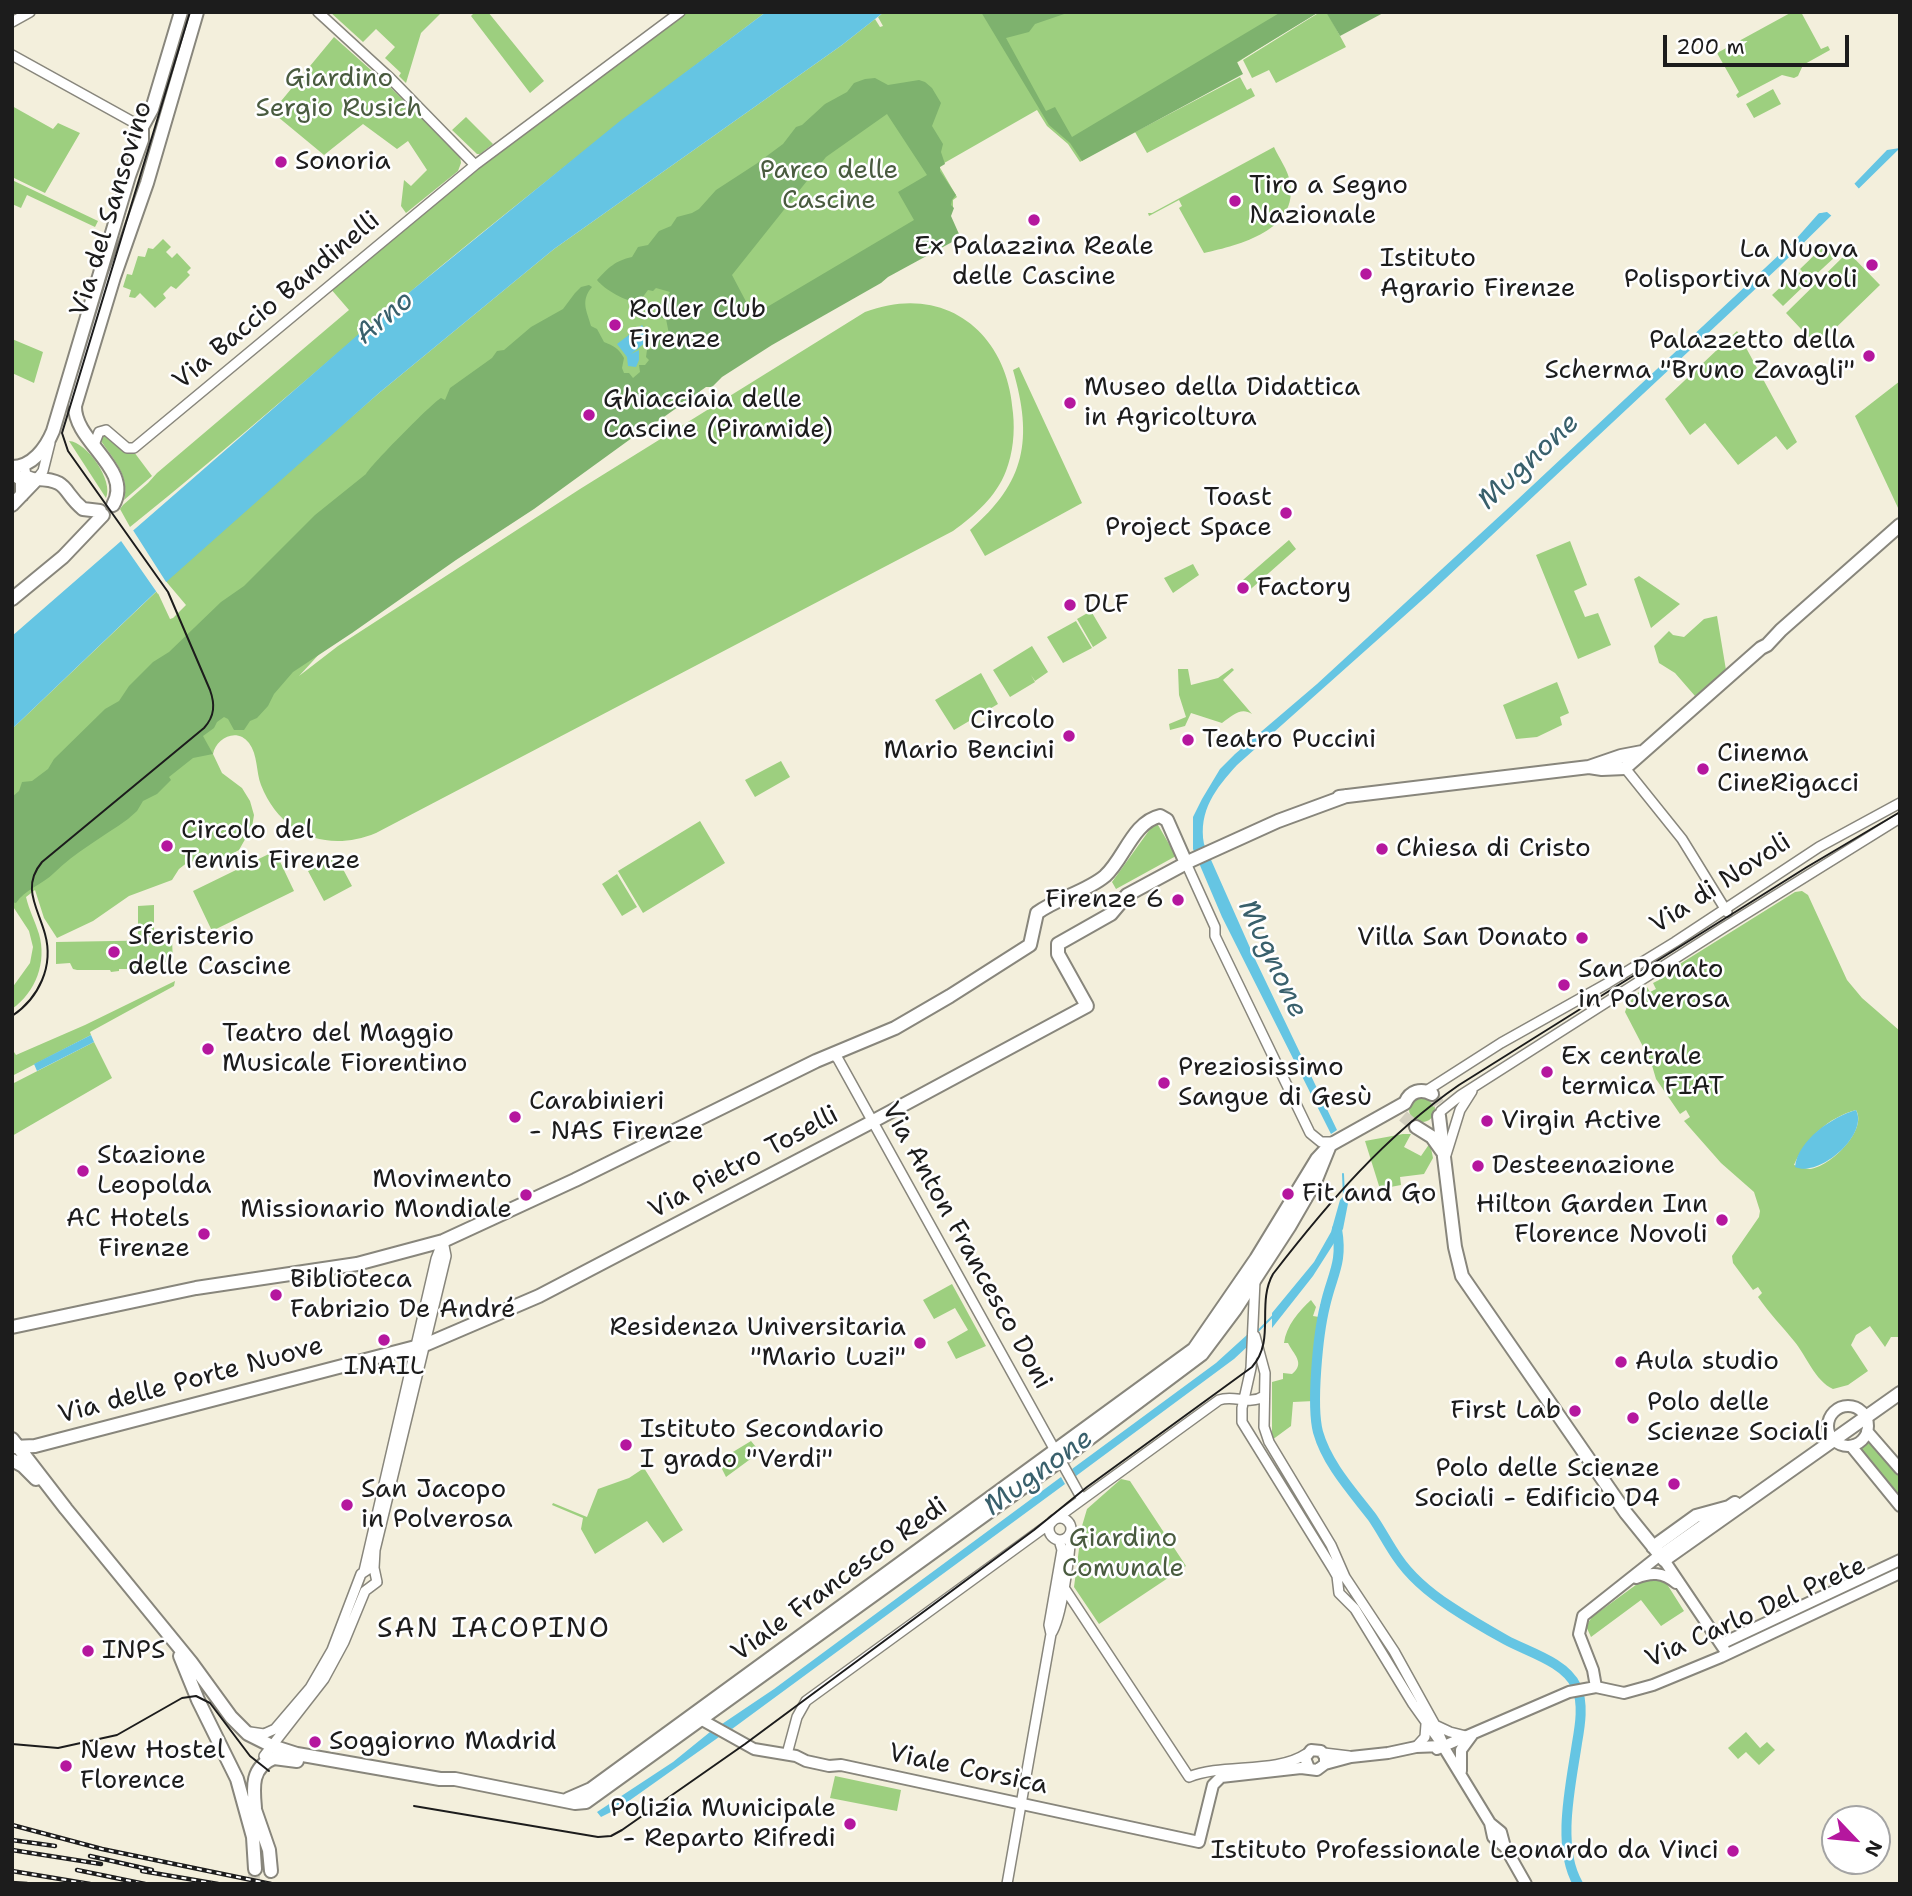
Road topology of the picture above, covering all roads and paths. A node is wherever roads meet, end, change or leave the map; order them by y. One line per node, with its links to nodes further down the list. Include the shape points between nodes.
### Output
1 (30, 12): 6 (street)
2 (181, 12): 8 (main road, Via del Sansovino, via 152,109)
3 (197, 12): 11 (main road, Via del Sansovino, via 77,398 77,419)
4 (318, 12): 9 (street)
5 (680, 12): 9 (street, Via Baccio Bandinelli)
6 (13, 20)
7 (12, 55): 8 (street)
8 (139, 126): 10 (main road, Via del Sansovino, via 142,139)
9 (475, 165): 11 (street, Via Baccio Bandinelli, via 134,448 127,448 106,430 99,432)
10 (51, 436): 12 (main road, via 42,452); 14 (street)
11 (94, 445): 17 (main road, via 117,480)
12 (18, 466): 14 (street)
13 (12, 473): 15 (main road, via 22,480)
14 (37, 479): 15 (main road); 19 (main road, via 59,482 83,509 101,513 63,557)
15 (22, 495): 16 (main road)
16 (12, 505)
17 (113, 505)
18 (1900, 525): 20 (main road)
19 (12, 599)
20 (1639, 753): 21 (main road); 22 (main road, via 1626,760)
21 (1588, 767): 22 (main road); 25 (main road, via 1346,796)
22 (1625, 768): 26 (street, via 1680,836)
23 (1900, 803): 26 (street, Via di Novoli, via 1820,847)
24 (1900, 818): 27 (street, Via di Novoli)
25 (1189, 862): 28 (main road, via 1167,820 1155,817 1139,830 1104,877 1037,913 1030,945 895,1028); 32 (main road, Via Pietro Toselli, via 1127,895 1108,916 1058,944 1058,954 1087,1006); 33 (street, via 1215,936 1310,1133)
26 (1725, 909): 27 (street); 30 (street, Via di Novoli, via 1490,1049)
27 (1733, 921): 29 (street, Via di Novoli)
28 (832, 1053): 32 (street, Via Anton Francesco Doni); 35 (main road)
29 (1480, 1082): 31 (street, Via di Novoli); 34 (street, via 1462,1106)
30 (1429, 1092): 33 (main road, Via di Novoli, via 1413,1093 1404,1111 1387,1113)
31 (1440, 1111): 34 (main road); 34 (main road, Via di Novoli, via 1431,1125 1416,1127 1434,1138)
32 (873, 1121): 41 (main road, Via Pietro Toselli, via 539,1296); 54 (street, Via Anton Francesco Doni)
33 (1331, 1144): 36 (main road, Viale Francesco Redi); 37 (main road, Viale Francesco Redi, via 1306,1197)
34 (1445, 1157): 62 (main road, via 1455,1247 1464,1281)
35 (443, 1241): 40 (main road, via 357,1264 207,1286); 41 (street)
36 (1255, 1261): 37 (street); 54 (main road, Viale Francesco Redi, via 1197,1347)
37 (1255, 1279): 38 (main road, Viale Francesco Redi); 39 (street)
38 (1235, 1310): 39 (street, via 1244,1306); 54 (main road, Viale Francesco Redi, via 1202,1354)
39 (1254, 1310): 42 (street)
40 (12, 1327)
41 (421, 1345): 51 (main road, Via delle Porte Nuove, via 35,1446); 64 (street); 66 (street)
42 (1254, 1346): 43 (street); 45 (street, via 1265,1373)
43 (1247, 1384): 45 (street, via 1257,1383); 47 (street)
44 (1900, 1385): 48 (main road)
45 (1265, 1392): 47 (street, via 1254,1400); 68 (street, via 1264,1427 1269,1442)
46 (1900, 1393): 48 (main road)
47 (1243, 1400): 56 (street, via 1219,1400); 70 (street, via 1242,1422 1333,1569)
48 (1864, 1415): 49 (main road); 50 (main road); 50 (main road, via 1850,1407 1835,1411 1828,1422)
49 (1867, 1431): 52 (main road); 55 (main road)
50 (1832, 1438): 52 (main road); 62 (main road); 62 (main road, via 1729,1507 1696,1516)
51 (14, 1444): 58 (main road)
52 (1851, 1446): 57 (main road)
53 (12, 1460): 58 (main road)
54 (1060, 1460): 56 (street, Via Anton Francesco Doni); 78 (main road, Viale Francesco Redi); 91 (main road, Viale Francesco Redi, via 591,1790)
55 (1900, 1469)
56 (1082, 1499): 59 (street); 60 (street)
57 (1900, 1506)
58 (65, 1509): 75 (main road)
59 (1053, 1521): 60 (street, via 1065,1519); 61 (street, via 1050,1532); 86 (street, via 806,1701 798,1714)
60 (1071, 1530): 61 (street); 67 (street)
61 (1059, 1539): 74 (street, via 1062,1549 1048,1626)
62 (1659, 1554): 71 (main road); 72 (main road)
63 (1900, 1560): 76 (main road, Via Carlo Del Prete)
64 (375, 1572): 66 (street, via 368,1569); 69 (street, via 377,1582)
65 (1900, 1573): 76 (main road, Via Carlo Del Prete)
66 (362, 1575): 69 (street, via 362,1585); 80 (street, via 332,1650 301,1699 272,1731 256,1734)
67 (1063, 1586): 74 (street); 87 (street, via 1189,1777)
68 (1352, 1586): 70 (street, via 1344,1582); 73 (street, via 1350,1595); 79 (street, via 1390,1644)
69 (368, 1587): 85 (street, via 324,1679)
70 (1338, 1587): 73 (street)
71 (1680, 1587): 72 (main road, via 1665,1575 1652,1573); 76 (main road)
72 (1614, 1592): 77 (main road, via 1585,1613 1579,1626 1593,1670)
73 (1344, 1597): 79 (street)
74 (1051, 1634): 92 (street)
75 (172, 1640): 80 (main road, Viale Francesco Redi); 93 (main road, via 237,1779 253,1837)
76 (1724, 1649): 77 (main road, Via Carlo Del Prete, via 1653,1685 1629,1692)
77 (1591, 1687): 81 (main road)
78 (707, 1723): 86 (main road, Viale Corsica, via 754,1749); 91 (main road, Viale Francesco Redi, via 591,1800)
79 (1431, 1724): 81 (street, via 1452,1733); 82 (street); 83 (street)
80 (242, 1728): 85 (main road, Viale Francesco Redi)
81 (1471, 1734): 82 (main road); 90 (main road, via 1461,1751)
82 (1443, 1746): 83 (main road); 84 (main road, via 1431,1752); 90 (main road)
83 (1416, 1747): 84 (main road)
84 (1388, 1753): 88 (main road)
85 (268, 1754): 91 (main road, Viale Francesco Redi, via 297,1754); 94 (main road, via 252,1788)
86 (791, 1755): 92 (main road, Viale Corsica)
87 (1306, 1755): 88 (main road, via 1315,1749); 89 (main road)
88 (1324, 1759): 89 (main road, via 1318,1769)
89 (1309, 1768): 92 (main road, Viale Corsica, via 1224,1776 1214,1782 1199,1843)
90 (1461, 1774): 96 (main road, via 1490,1823 1501,1832)
91 (565, 1800)
92 (1021, 1804): 95 (street)
93 (255, 1869)
94 (271, 1871)
95 (1007, 1884)
96 (1526, 1884)

